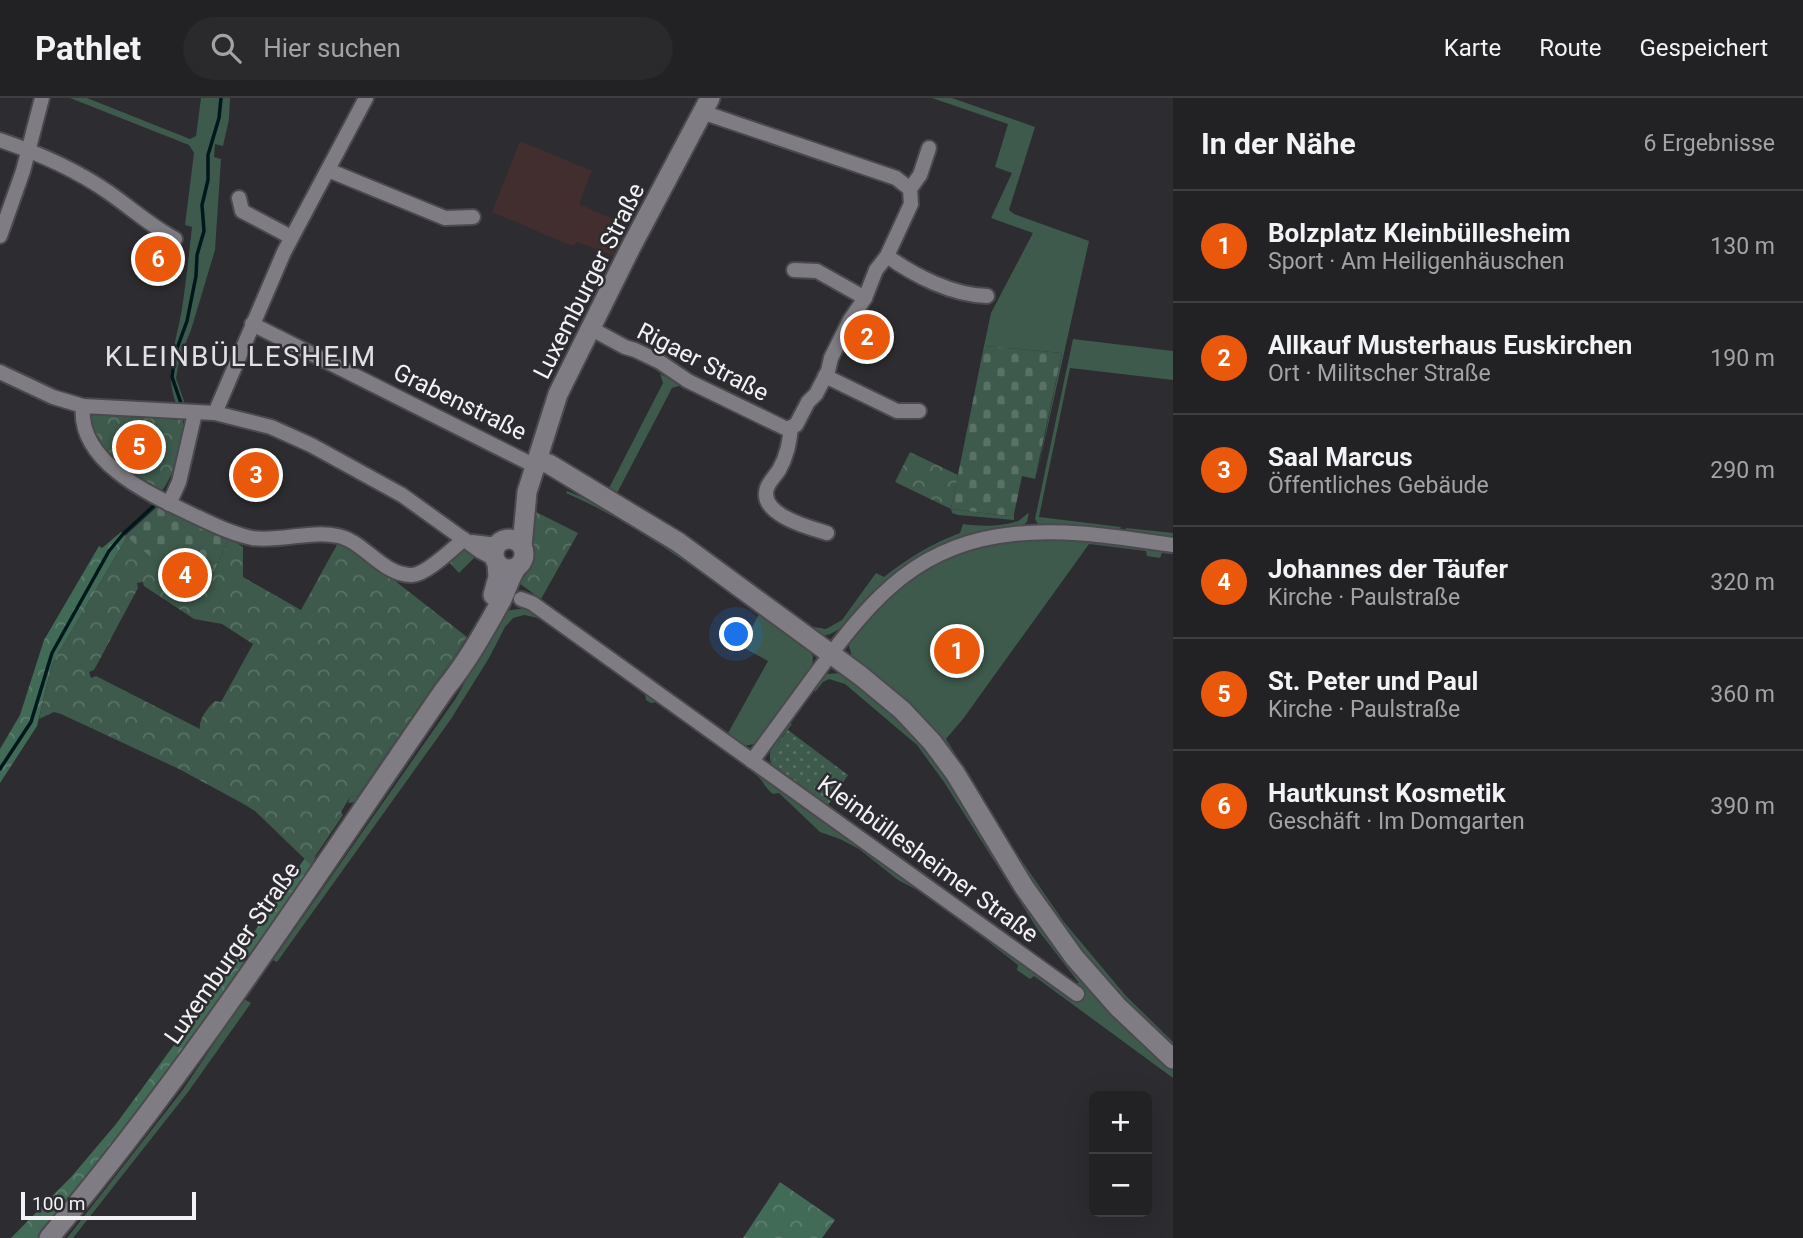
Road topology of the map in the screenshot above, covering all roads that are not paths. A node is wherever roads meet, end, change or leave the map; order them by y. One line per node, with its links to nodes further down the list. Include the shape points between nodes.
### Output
1 (42, 98): 6 (street)
2 (366, 98): 7 (street)
3 (706, 105): 8 (street, via 896,178); 19 (street, Luxemburger Straße)
4 (0, 140): 6 (street)
5 (929, 148): 8 (street)
6 (29, 150): 11 (street); 13 (street, via 95,183)
7 (328, 170): 10 (street, via 444,218); 12 (street)
8 (910, 189): 14 (street, via 911,204)
9 (239, 198): 12 (street, via 242,211)
10 (473, 217)
11 (0, 236)
12 (291, 237): 18 (street)
13 (175, 239)
14 (887, 256): 16 (street, via 944,287); 17 (street, via 871,279)
15 (794, 270): 17 (street, via 817,271)
16 (986, 296)
17 (865, 298): 21 (street)
18 (252, 324): 25 (street); 27 (street, Grabenstraße)
19 (590, 328): 26 (street, Rigaer Straße, via 778,426); 27 (street, Luxemburger Straße, via 558,394)
20 (0, 372): 22 (street)
21 (825, 376): 23 (street, via 897,411); 26 (street)
22 (82, 406): 24 (street); 28 (street, via 83,427 98,452 120,474)
23 (919, 411)
24 (188, 413): 25 (street); 28 (street, via 179,482)
25 (215, 413): 30 (street, via 271,427 311,444 402,495)
26 (794, 427): 29 (street, via 789,451 766,496 794,524)
27 (535, 466): 32 (street, Luxemburger Straße); 34 (street, via 547,481 608,501 671,538)
28 (162, 501): 30 (street, via 254,538 341,536 410,575 424,571)
29 (827, 533)
30 (464, 539): 32 (street)
31 (1173, 545): 34 (street, via 1046,532 967,543 897,580 868,607)
32 (503, 550): 35 (street, Luxemburger Straße, via 487,613); 35 (street, Luxemburger Straße, via 508,569 517,567 473,651)
33 (521, 599): 36 (street, Kleinbüllesheimer Straße)
34 (831, 654): 36 (street); 38 (street, via 897,705 932,742 1063,942 1118,1007)
35 (445, 689): 39 (street, Luxemburger Straße, via 182,1068)
36 (752, 761): 37 (street, Kleinbüllesheimer Straße)
37 (1077, 994)
38 (1173, 1059)
39 (49, 1238)

